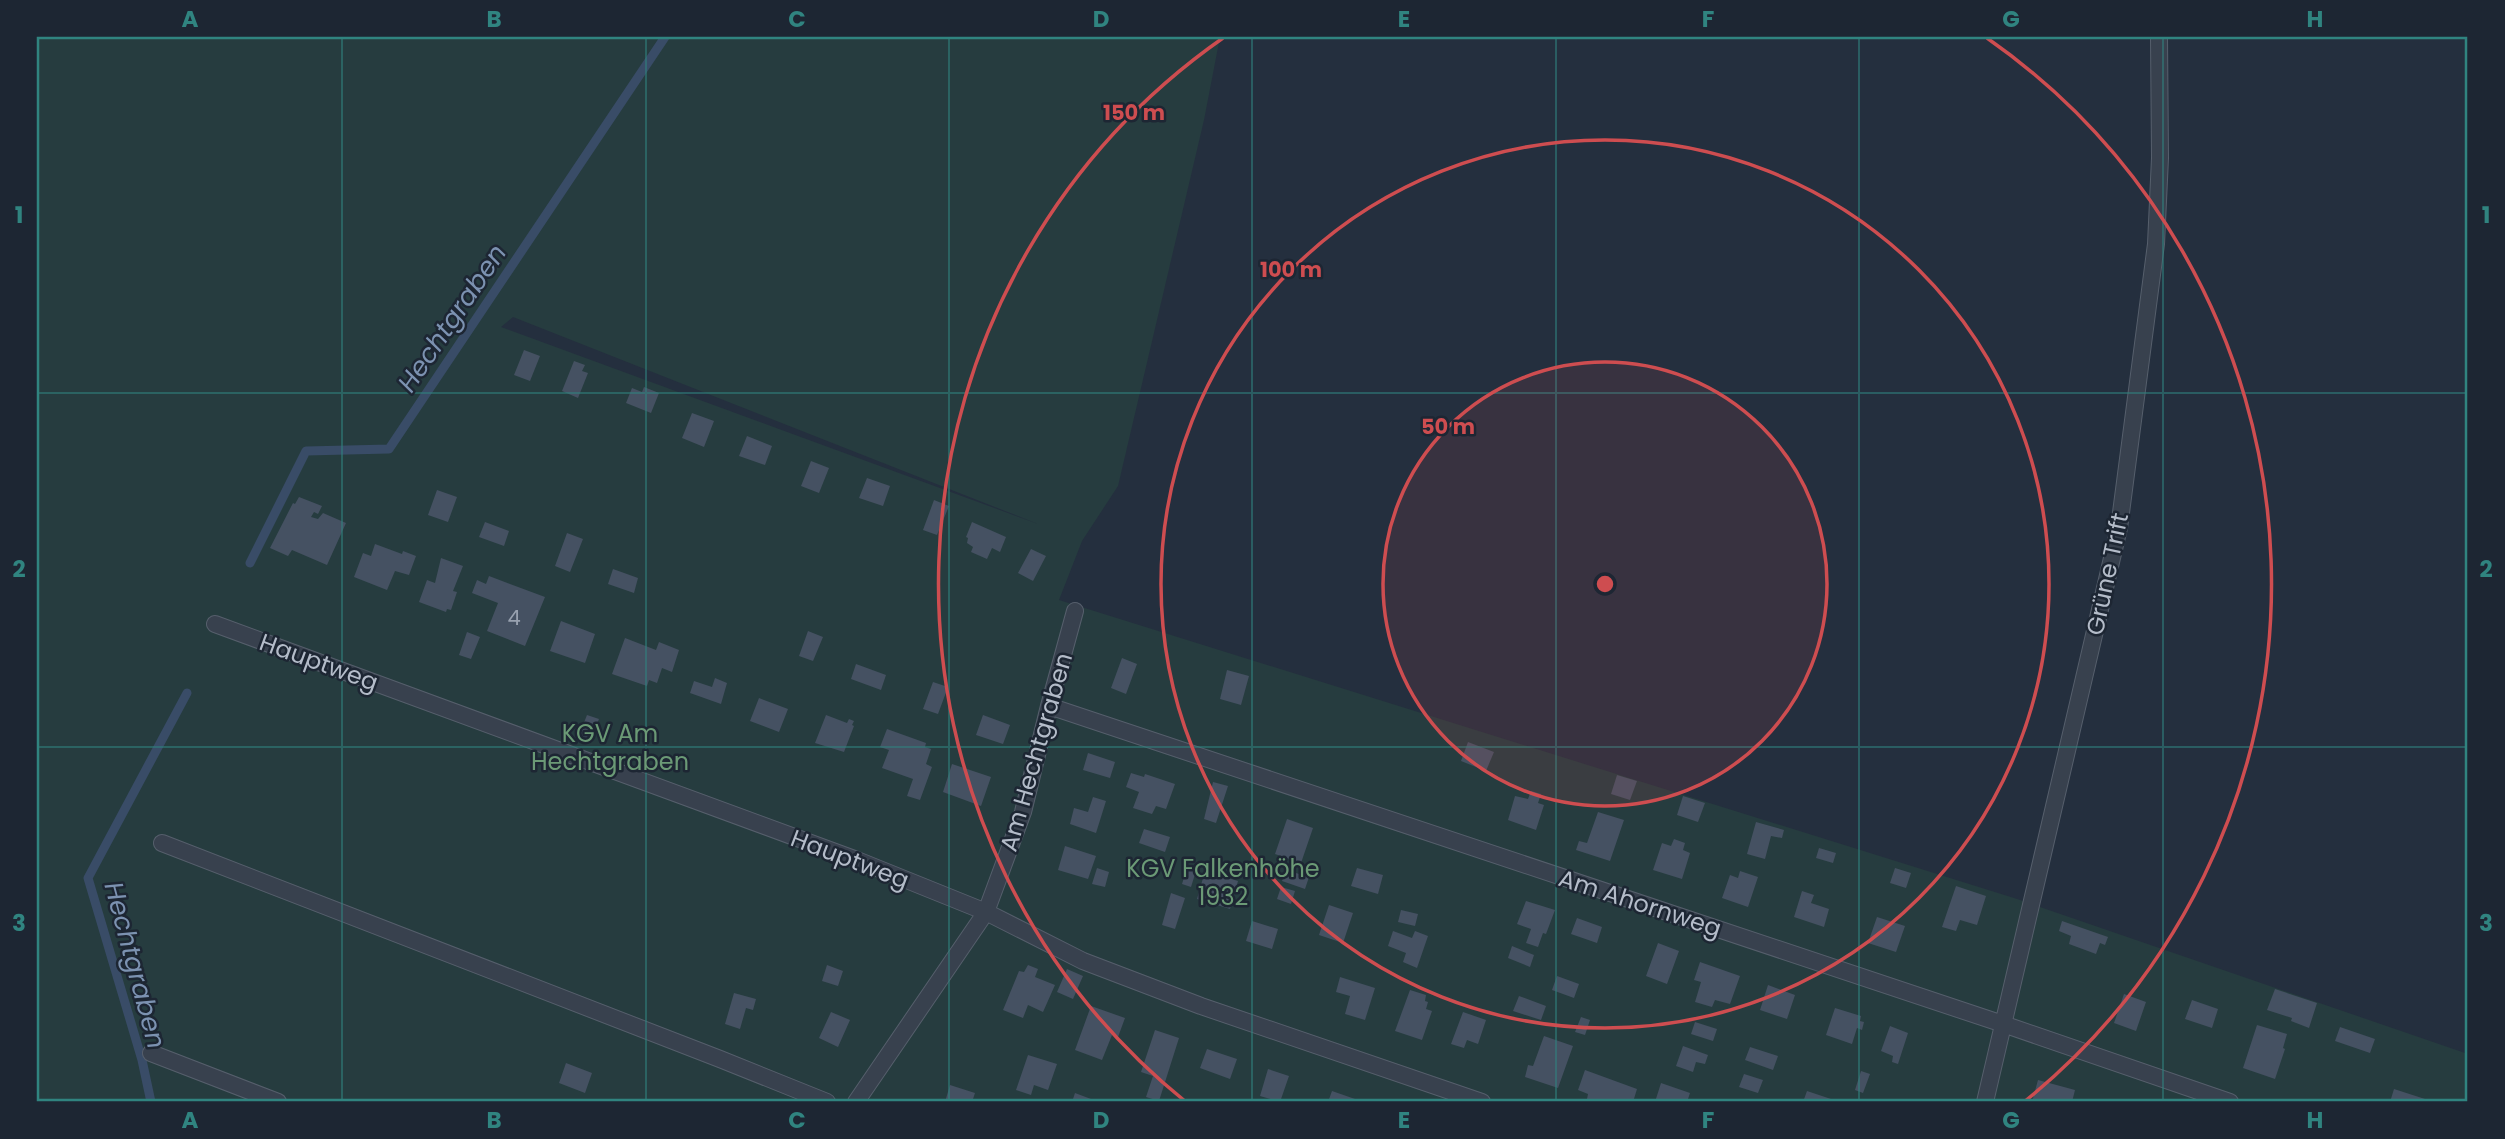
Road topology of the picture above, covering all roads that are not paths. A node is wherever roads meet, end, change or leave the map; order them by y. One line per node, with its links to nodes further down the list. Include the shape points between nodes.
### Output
1 (2159, 37): 7 (lane, Grüne Trift, via 2156,244 2119,527)
2 (1076, 611): 4 (lane, Am Hechtgraben)
3 (215, 624): 6 (lane, Hauptweg, via 857,860)
4 (1049, 706): 6 (lane, Am Hechtgraben, via 1023,812); 7 (lane, Am Ahornweg)
5 (162, 843): 10 (lane)
6 (986, 912): 11 (lane, Am Hechtgraben); 12 (lane, Hauptweg, via 1083,961)
7 (2003, 1024): 13 (lane, Grüne Trift); 14 (lane, Am Ahornweg)
8 (150, 1053): 9 (lane)
9 (278, 1102)
10 (827, 1102)
11 (856, 1102)
12 (1482, 1102)
13 (1984, 1102)
14 (2230, 1102)

